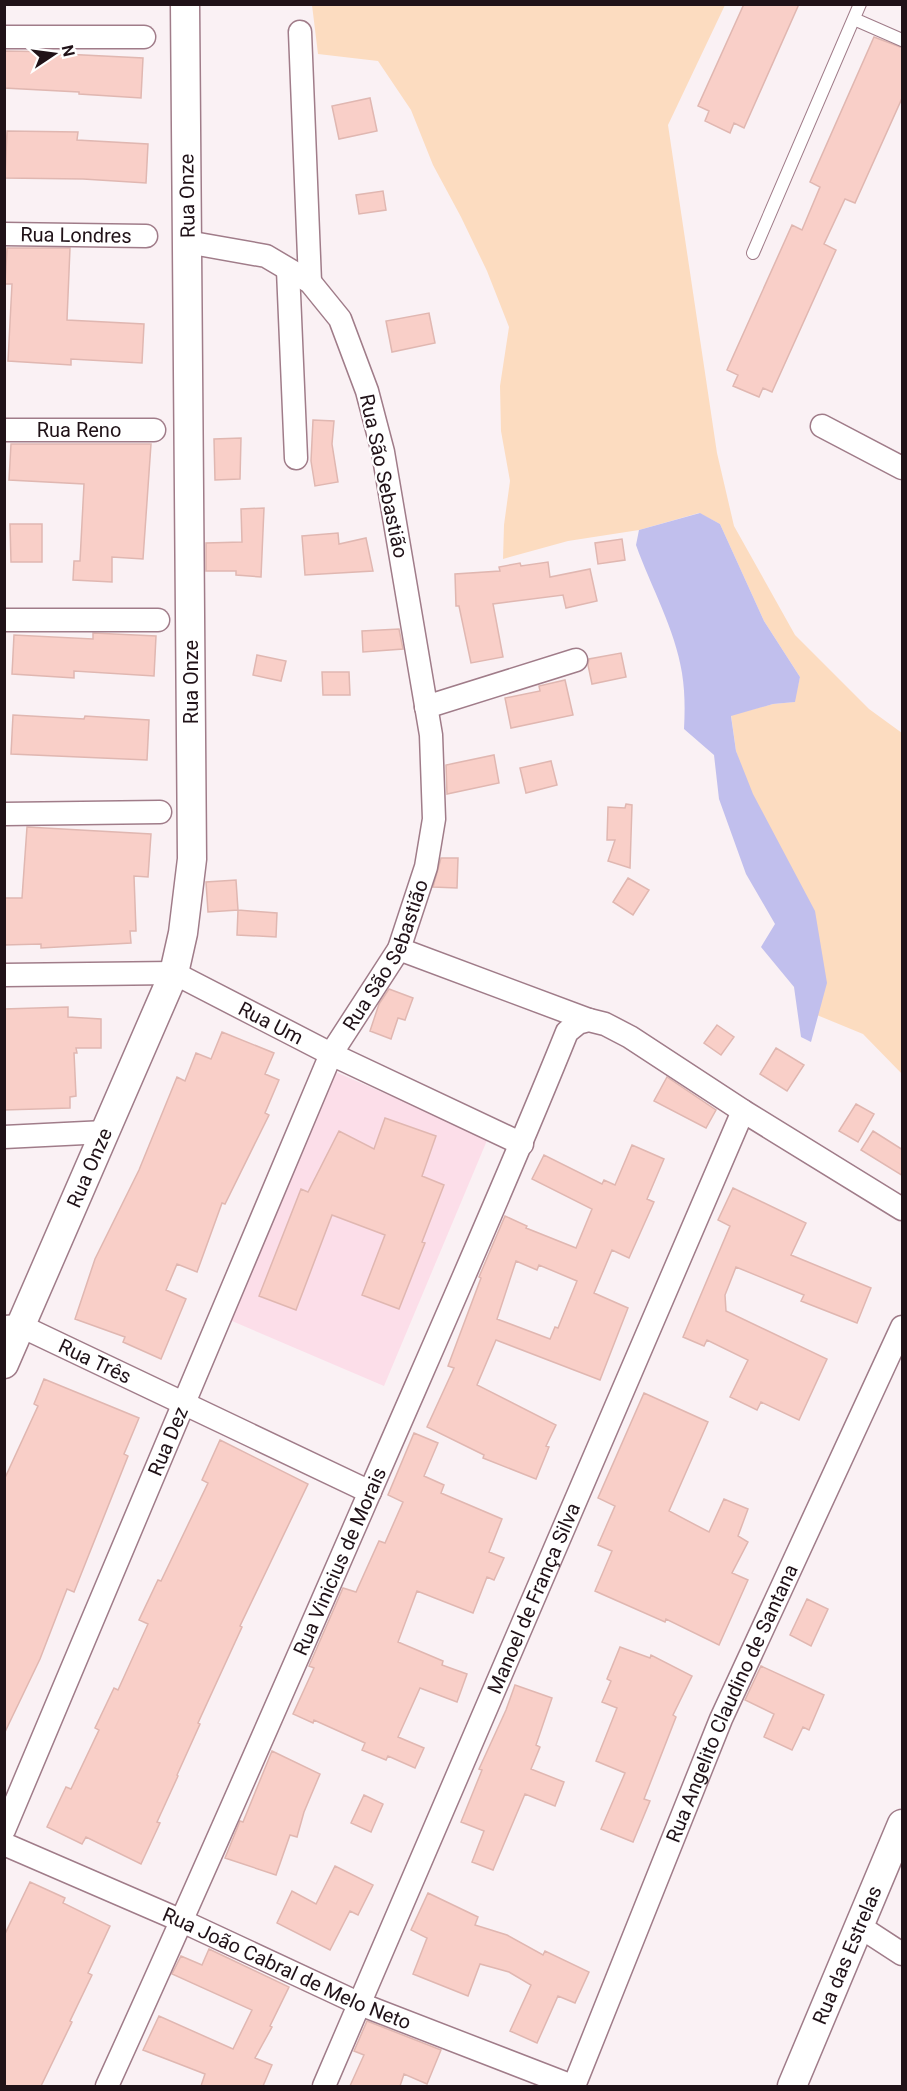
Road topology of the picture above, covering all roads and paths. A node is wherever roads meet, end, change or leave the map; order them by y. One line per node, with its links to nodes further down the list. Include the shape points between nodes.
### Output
1 (185, 4): 10 (street, Rua Onze)
2 (860, 4): 3 (lane)
3 (854, 19): 7 (lane); 11 (lane)
4 (300, 32): 13 (street)
5 (4, 37): 6 (street)
6 (144, 37)
7 (903, 40)
8 (4, 234): 9 (street, Rua Londres)
9 (147, 236)
10 (187, 242): 12 (street, Rua São Sebastião, via 266,256); 26 (street, Rua Onze, via 192,859)
11 (753, 253)
12 (288, 270): 13 (street, Rua São Sebastião); 17 (street)
13 (310, 282): 22 (street, Rua São Sebastião, via 340,319 367,391 383,452)
14 (822, 426): 18 (street)
15 (4, 430): 16 (street, Rua Reno)
16 (154, 430)
17 (296, 458)
18 (903, 468)
19 (4, 620): 20 (street)
20 (158, 620)
21 (576, 660): 22 (street)
22 (426, 707): 25 (street, Rua São Sebastião, via 434,819 426,867)
23 (160, 812): 24 (street)
24 (4, 814)
25 (399, 949): 28 (street); 29 (street, Rua São Sebastião)
26 (174, 973): 27 (street, Rua Um); 29 (street, Rua Um); 31 (street, Rua Onze)
27 (4, 975)
28 (589, 1020): 30 (street, via 630,1037); 33 (street, Rua Vinicius de Morais, via 567,1032)
29 (331, 1054): 33 (street, Rua Um); 38 (street, Rua Dez)
30 (743, 1111): 34 (street); 46 (street, Manoel de França Silva)
31 (105, 1132): 32 (street); 35 (street, Rua Onze)
32 (4, 1137)
33 (522, 1144): 39 (street, Rua Vinicius de Morais)
34 (903, 1209)
35 (13, 1327): 37 (street, Rua Onze); 38 (street, Rua Três)
36 (903, 1327): 49 (street, Rua Angelito Claudino de Santana, via 721,1719)
37 (4, 1364)
38 (184, 1403): 39 (street, Rua Três); 41 (street, Rua Dez)
39 (370, 1491): 43 (street, Rua Vinicius de Morais)
40 (903, 1824): 44 (street, Rua das Estrelas)
41 (4, 1830)
42 (4, 1844): 43 (street, Rua João Cabral de Melo Neto)
43 (182, 1921): 46 (street, Rua João Cabral de Melo Neto); 47 (street, Rua Vinicius de Morais)
44 (859, 1926): 45 (street); 50 (street, Rua das Estrelas)
45 (903, 1954)
46 (360, 2004): 48 (street, Manoel de França Silva); 49 (street, Rua João Cabral de Melo Neto)
47 (107, 2086)
48 (324, 2086)
49 (573, 2086)
50 (792, 2086)

